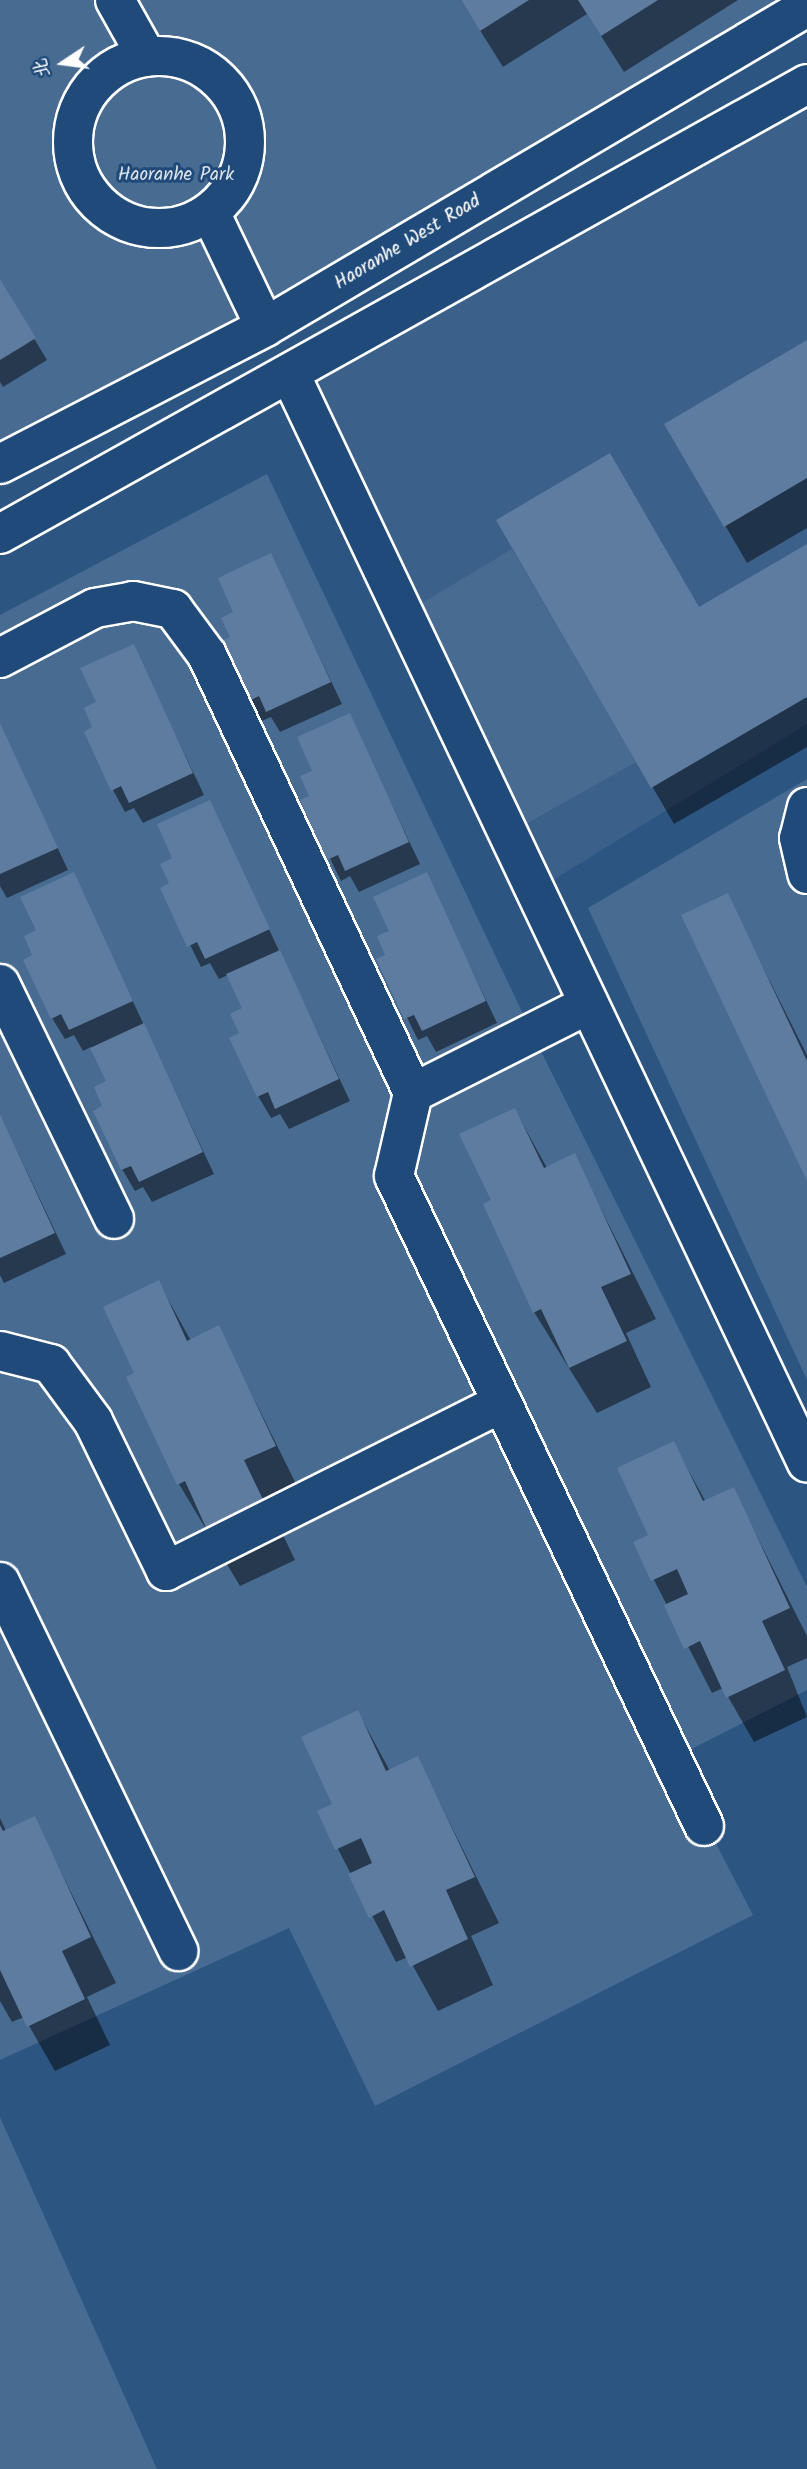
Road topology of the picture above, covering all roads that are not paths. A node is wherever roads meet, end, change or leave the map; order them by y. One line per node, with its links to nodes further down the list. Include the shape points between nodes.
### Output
1 (115, 0): 3 (street)
2 (807, 7): 6 (street, Haoranhe West Road)
3 (147, 57): 5 (street, via 175,58 202,67 224,85 239,109 245,137 242,166 230,191); 5 (street, via 120,65 97,82 81,105 73,132 85,188 104,209 129,223 157,229 185,225)
4 (807, 84): 7 (street)
5 (210, 212): 6 (street)
6 (265, 327): 8 (street, Haoranhe West Road)
7 (290, 374): 9 (street); 14 (street)
8 (0, 464)
9 (0, 534)
10 (0, 657): 15 (street, via 95,608 133,601 173,609 207,655)
11 (807, 807): 12 (street, via 799,838)
12 (807, 874)
13 (0, 984): 16 (street)
14 (589, 1004): 15 (street); 19 (street)
15 (413, 1093): 18 (street, via 394,1176)
16 (114, 1219)
17 (0, 1351): 18 (street, via 51,1364 93,1421 166,1571)
18 (502, 1403): 21 (street)
19 (807, 1463)
20 (0, 1582): 22 (street)
21 (704, 1826)
22 (178, 1951)

